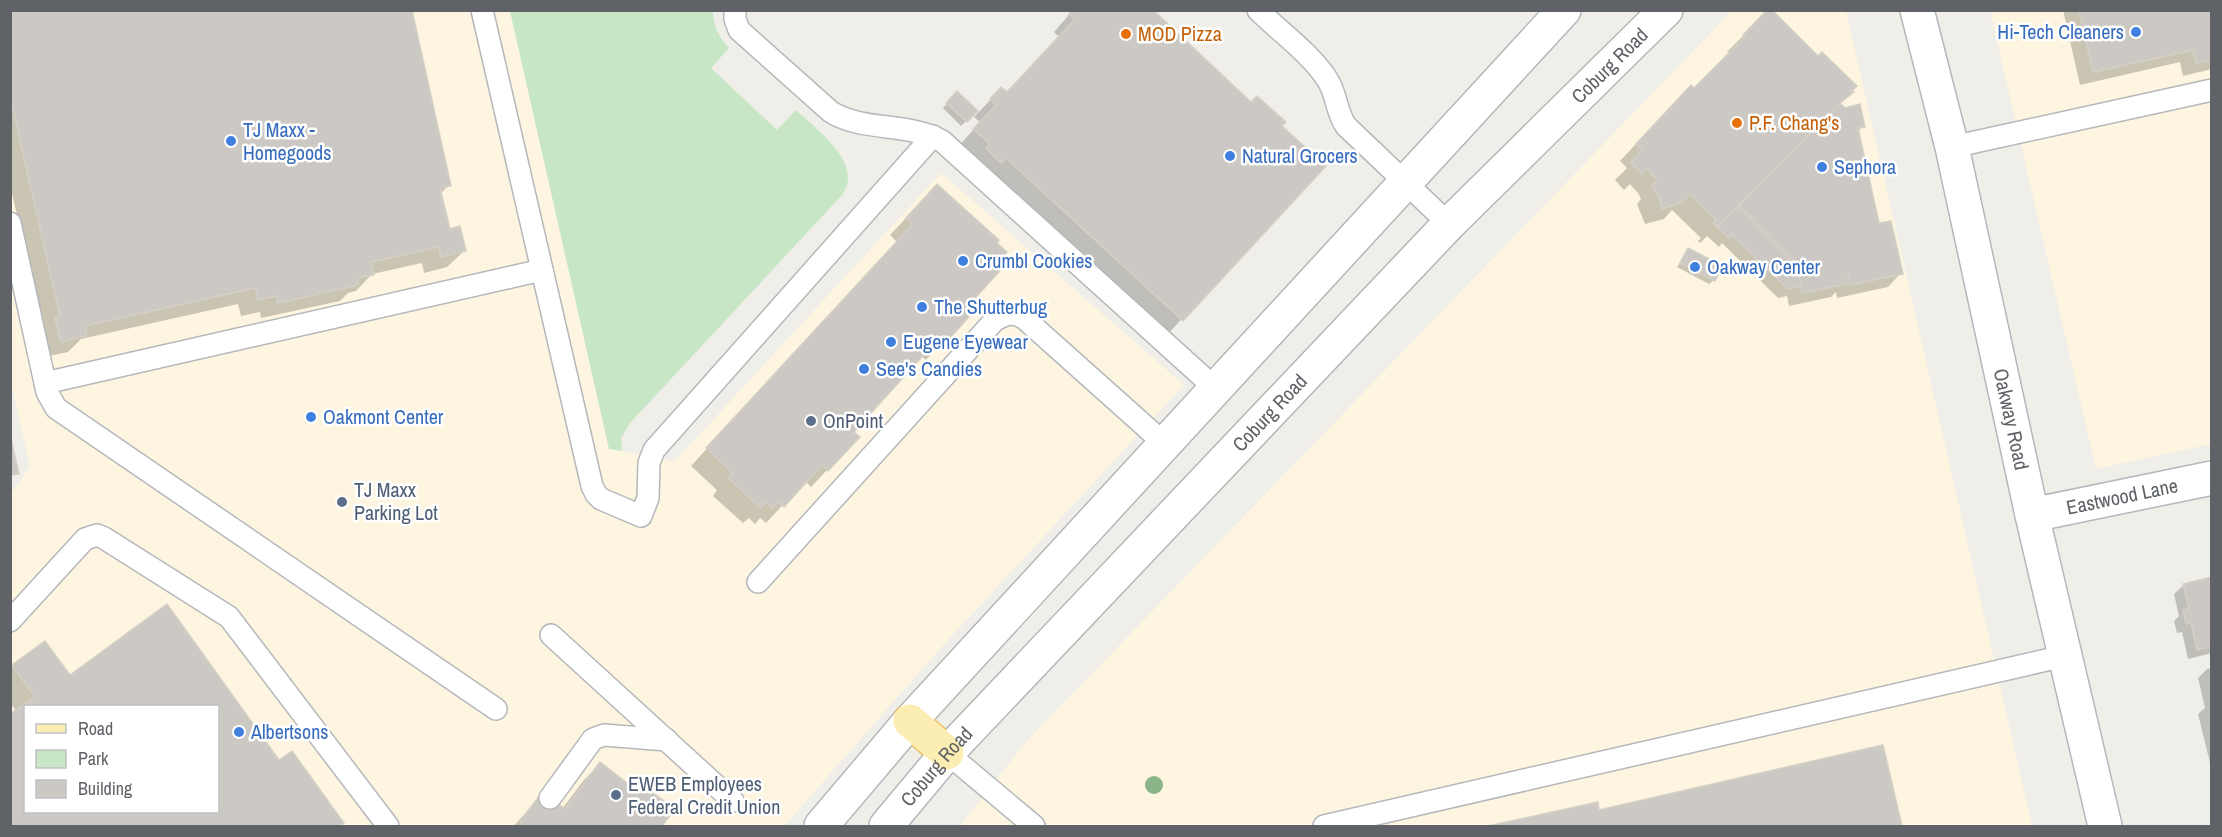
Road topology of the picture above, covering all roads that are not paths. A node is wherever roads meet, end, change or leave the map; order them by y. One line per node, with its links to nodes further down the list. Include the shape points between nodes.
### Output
1 (482, 10): 13 (lane)
2 (735, 10): 8 (lane, via 739,30 831,112 845,119)
3 (1258, 10): 10 (lane, via 1322,72 1332,87 1346,126)
4 (1564, 10): 10 (main road)
5 (1666, 10): 12 (main road, Coburg Road)
6 (1917, 10): 9 (main road, Oakway Road)
7 (2211, 90): 9 (lane)
8 (933, 136): 13 (lane, via 654,450 648,498 641,516 596,494); 15 (lane)
9 (1952, 147): 18 (main road, Oakway Road)
10 (1407, 182): 12 (lane); 15 (main road)
11 (10, 223): 14 (lane)
12 (1449, 224): 26 (main road, Coburg Road)
13 (542, 270): 14 (lane)
14 (45, 383): 23 (lane, via 56,408)
15 (1216, 389): 16 (main road)
16 (1165, 444): 19 (lane, via 1020,314 1007,314 994,321); 24 (main road)
17 (2211, 478): 18 (main road, Eastwood Lane)
18 (2032, 515): 22 (main road, Oakway Road)
19 (758, 582)
20 (10, 621): 29 (lane, via 85,539 97,535 104,538 229,617)
21 (552, 635): 25 (lane)
22 (2064, 656): 33 (lane); 34 (main road, Oakway Road)
23 (496, 709)
24 (910, 721): 26 (main road); 30 (main road)
25 (667, 740): 27 (lane, via 598,736 589,742); 28 (lane)
26 (947, 753): 31 (main road, Coburg Road); 32 (lane)
27 (550, 798)
28 (733, 801)
29 (388, 826)
30 (821, 826)
31 (886, 826)
32 (1034, 826)
33 (1324, 826)
34 (2105, 826)

